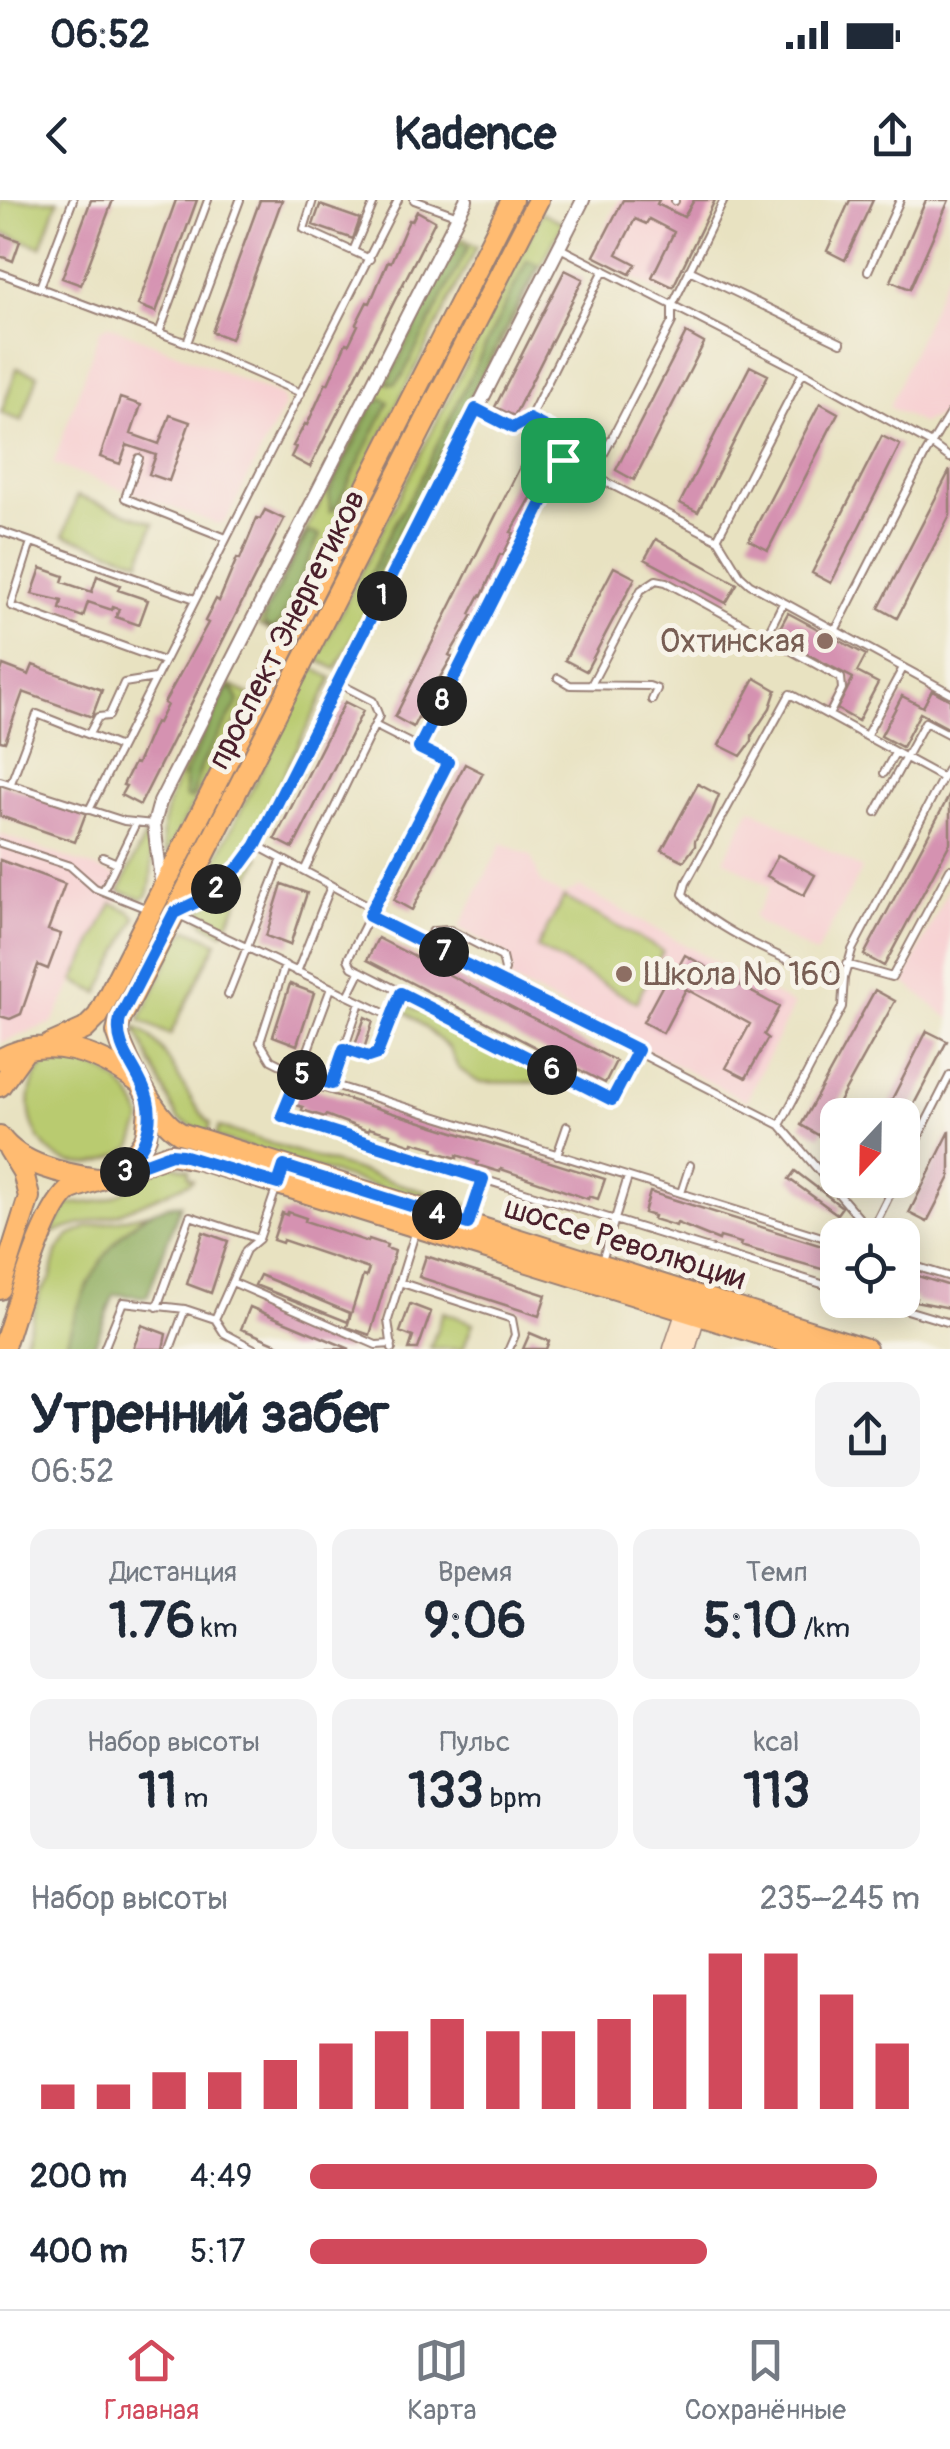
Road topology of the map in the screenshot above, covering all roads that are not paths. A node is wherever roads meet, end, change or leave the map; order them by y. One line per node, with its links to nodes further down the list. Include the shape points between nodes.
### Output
1 (73, 200): 22 (lane)
2 (208, 200): 24 (lane)
3 (240, 200): 26 (lane)
4 (313, 200): 16 (lane, via 304,229)
5 (375, 200): 16 (lane)
6 (398, 200): 17 (lane)
7 (414, 200): 14 (lane)
8 (466, 200): 14 (street)
9 (512, 200): 79 (main road, проспект Энергетиков)
10 (538, 200): 83 (main road, проспект Энергетиков)
11 (583, 200): 15 (street)
12 (724, 200): 19 (lane)
13 (900, 200): 20 (lane)
14 (458, 216): 70 (street)
15 (558, 247): 18 (lane); 29 (street)
16 (353, 251): 17 (lane)
17 (370, 259): 28 (lane)
18 (604, 270): 23 (lane); 31 (lane)
19 (689, 270): 23 (lane); 25 (lane)
20 (868, 271)
21 (0, 273): 22 (lane)
22 (40, 287): 24 (lane)
23 (672, 306): 27 (lane); 36 (lane, via 672,322)
24 (159, 332): 26 (lane)
25 (841, 343)
26 (187, 344): 28 (lane)
27 (803, 372): 32 (lane); 39 (lane)
28 (301, 393): 38 (lane)
29 (476, 409): 31 (lane, via 513,428); 49 (street)
30 (950, 413): 32 (lane)
31 (529, 419): 35 (lane, via 573,441)
32 (931, 444): 34 (lane); 43 (lane)
33 (139, 458): 38 (lane, via 125,498)
34 (950, 458)
35 (563, 460): 36 (lane); 59 (lane)
36 (594, 475): 39 (lane)
37 (0, 531): 40 (lane)
38 (226, 538): 41 (lane)
39 (717, 539): 42 (lane, via 740,575)
40 (31, 542): 41 (lane); 45 (lane, via 11,606)
41 (194, 599): 45 (lane)
42 (784, 603): 43 (lane); 44 (lane)
43 (835, 631): 46 (lane)
44 (766, 638): 50 (lane, via 656,580 641,590); 53 (lane, via 841,678)
45 (163, 662): 47 (lane)
46 (903, 668): 51 (lane); 56 (lane)
47 (155, 678): 55 (lane, via 124,683 109,716 98,717); 58 (lane)
48 (558, 678): 50 (lane)
49 (338, 683): 54 (lane, via 377,705); 72 (street)
50 (591, 685): 52 (lane, via 649,686 658,689)
51 (950, 692)
52 (652, 700)
53 (829, 716): 56 (lane); 90 (lane, via 790,694 683,894 718,923 780,956)
54 (376, 726): 59 (lane); 77 (lane)
55 (89, 734): 58 (lane); 66 (lane, via 37,714)
56 (866, 736): 60 (lane)
57 (950, 736): 61 (lane, via 925,722)
58 (120, 747): 67 (lane)
59 (419, 748): 82 (lane, via 448,762)
60 (896, 752): 61 (lane); 63 (lane)
61 (905, 758): 64 (lane); 68 (lane)
62 (950, 764): 64 (lane)
63 (884, 773)
64 (942, 778): 86 (lane)
65 (0, 780): 66 (lane)
66 (11, 783): 67 (lane)
67 (88, 810): 69 (lane)
68 (876, 812)
69 (136, 823): 70 (lane); 75 (lane)
70 (154, 824): 79 (street)
71 (0, 842): 80 (lane, via 70,866)
72 (256, 845): 74 (lane); 83 (street, via 207,897)
73 (103, 857): 75 (lane)
74 (282, 859): 77 (lane); 85 (lane)
75 (117, 862): 80 (lane)
76 (950, 869): 86 (lane, via 892,977)
77 (304, 872): 78 (lane)
78 (332, 886): 82 (lane); 88 (lane)
79 (162, 889): 81 (main road, проспект Энергетиков)
80 (103, 891): 81 (lane)
81 (151, 911): 98 (main road, проспект Энергетиков, via 98,1016)
82 (371, 912): 84 (lane); 89 (lane, via 348,958)
83 (174, 913): 85 (lane); 107 (main road, проспект Энергетиков, via 117,1032)
84 (424, 942): 91 (lane); 91 (lane, via 433,930 450,930 502,958)
85 (246, 949): 87 (lane); 94 (lane)
86 (846, 964): 90 (lane)
87 (284, 966): 88 (lane); 103 (lane, via 260,1042 271,1060)
88 (298, 972): 92 (lane)
89 (360, 972): 93 (lane); 95 (lane)
90 (844, 978): 108 (lane, via 842,1007)
91 (500, 980): 100 (lane)
92 (331, 988): 95 (lane); 103 (lane)
93 (401, 993): 97 (lane); 100 (lane, via 612,1100)
94 (228, 996)
95 (348, 996): 96 (lane)
96 (360, 1002): 97 (lane); 99 (lane)
97 (390, 1016): 99 (lane, via 377,1054)
98 (49, 1045): 101 (main road); 107 (main road, шоссе Революции, via 97,1056)
99 (344, 1049): 105 (lane)
100 (638, 1050): 108 (lane)
101 (26, 1052): 102 (main road); 106 (main road)
102 (0, 1059)
103 (299, 1074): 105 (lane); 117 (lane, via 282,1116)
104 (950, 1075): 110 (lane)
105 (332, 1084): 112 (lane)
106 (0, 1086)
107 (147, 1093): 114 (main road, via 146,1138); 115 (main road, шоссе Революции, via 172,1129)
108 (780, 1125): 121 (lane)
109 (567, 1126): 112 (lane)
110 (920, 1134)
111 (4, 1143): 118 (main road, via 60,1172); 132 (main road, via 23,1172 29,1197)
112 (557, 1155): 116 (lane)
113 (690, 1165): 119 (lane)
114 (122, 1172): 115 (main road, шоссе Революции, via 171,1154); 118 (main road, шоссе Революции)
115 (280, 1175): 120 (main road, шоссе Революции); 125 (lane)
116 (628, 1177): 119 (lane); 122 (lane)
117 (483, 1179): 122 (lane); 123 (lane)
118 (98, 1180): 140 (main road, via 65,1192 54,1206)
119 (681, 1193): 124 (lane)
120 (419, 1218): 123 (main road, шоссе Революции); 130 (lane)
121 (857, 1218)
122 (614, 1220): 127 (lane); 131 (lane)
123 (466, 1233): 127 (main road, шоссе Революции)
124 (820, 1236)
125 (259, 1240): 129 (lane, via 246,1250); 133 (lane, via 190,1216)
126 (920, 1268): 128 (lane)
127 (598, 1274): 134 (main road, шоссе Революции)
128 (950, 1277)
129 (232, 1282): 137 (lane); 139 (lane)
130 (399, 1282): 139 (lane, via 388,1320); 144 (lane, via 512,1318 515,1335)
131 (820, 1283)
132 (0, 1289)
133 (158, 1307): 135 (lane); 141 (lane, via 123,1302)
134 (694, 1307): 145 (street); 146 (street); 147 (main road, шоссе Революции); 148 (main road, шоссе Революции)
135 (185, 1309): 137 (lane); 142 (lane)
136 (920, 1315): 138 (lane)
137 (215, 1319): 143 (lane, via 224,1333)
138 (950, 1324)
139 (392, 1346)
140 (4, 1349)
141 (104, 1349)
142 (170, 1349)
143 (254, 1349)
144 (508, 1349)
145 (673, 1349)
146 (686, 1349)
147 (808, 1349)
148 (866, 1349)

